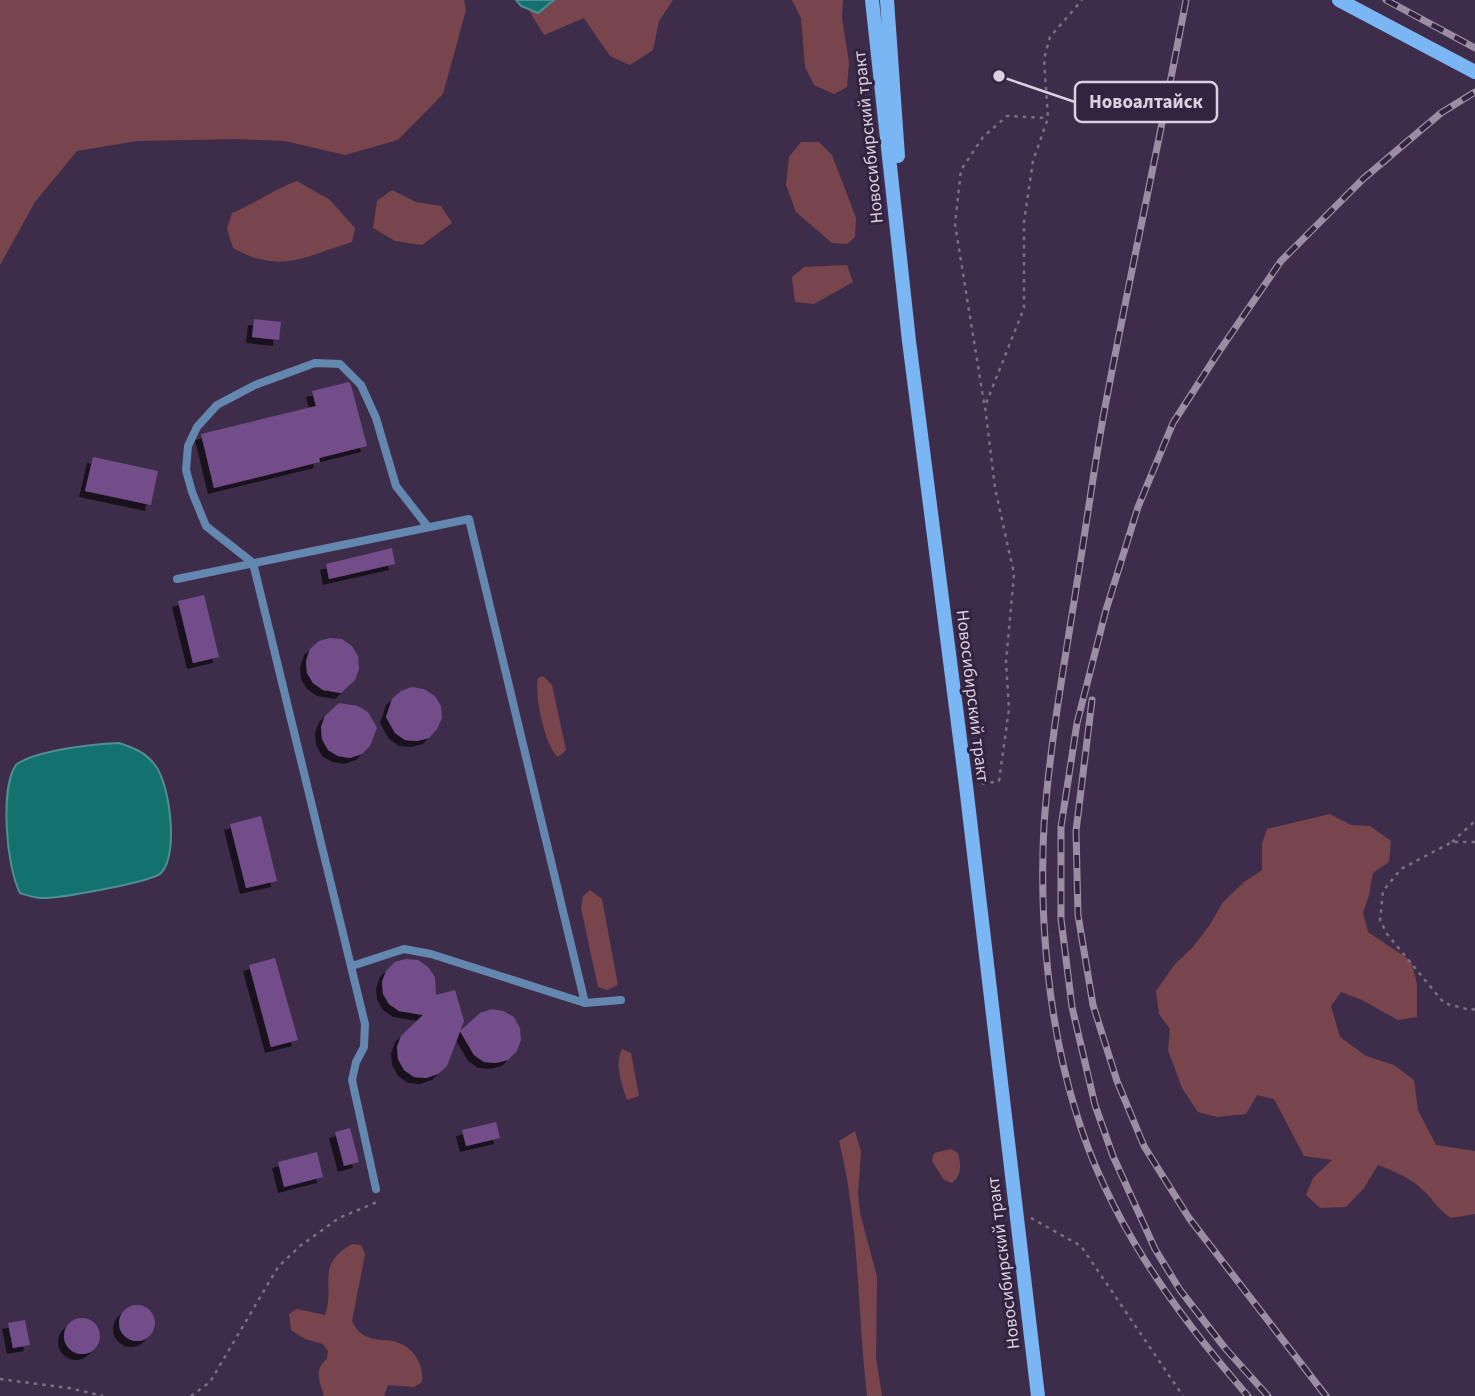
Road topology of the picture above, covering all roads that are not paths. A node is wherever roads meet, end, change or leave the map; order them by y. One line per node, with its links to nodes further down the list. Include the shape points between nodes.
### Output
1 (872, 0): 5 (main road, Новосибирский тракт)
2 (887, 0): 5 (main road, via 905,233)
3 (1339, 0): 4 (main road)
4 (1475, 72)
5 (904, 290): 13 (main road, Новосибирский тракт)
6 (428, 527): 7 (lane); 7 (lane, via 396,486 361,385 340,364 315,363 216,405 188,446 187,470 206,526); 11 (lane, via 469,519)
7 (253, 563): 8 (lane); 9 (lane)
8 (177, 579)
9 (352, 966): 11 (lane, via 404,949); 12 (lane, via 365,1024 364,1046 352,1080)
10 (621, 1000): 11 (lane)
11 (585, 1003)
12 (376, 1189)
13 (1038, 1396)

